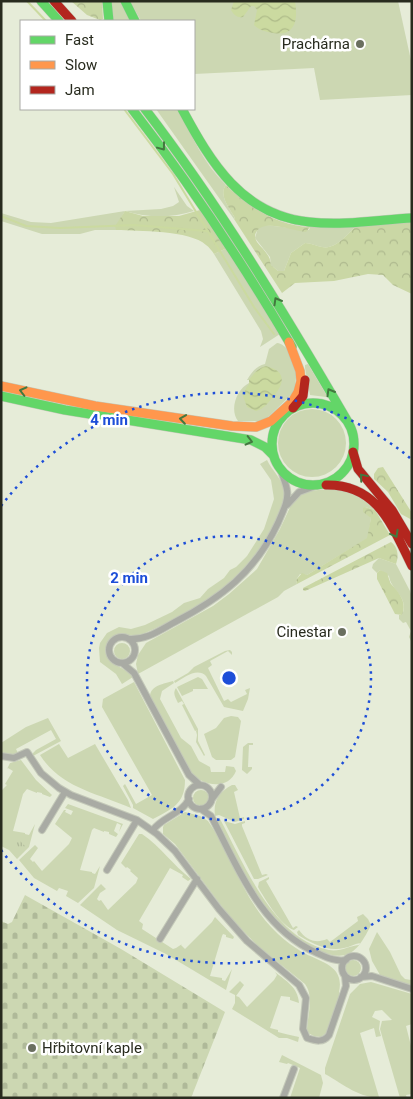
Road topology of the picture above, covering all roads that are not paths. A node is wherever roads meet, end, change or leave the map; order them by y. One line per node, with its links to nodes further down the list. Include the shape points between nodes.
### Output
1 (41, 1): 5 (main road)
2 (54, 1): 6 (main road)
3 (107, 1): 7 (main road)
4 (124, 1): 8 (main road)
5 (58, 20)
6 (71, 20)
7 (109, 20)
8 (134, 20)
9 (133, 110): 13 (main road, one-way to 13, via 229,243)
10 (147, 110): 18 (main road, one-way to 10, via 250,258)
11 (183, 110): 12 (main road, via 222,176 244,196 268,211 311,223)
12 (412, 218)
13 (289, 342): 16 (main road, via 300,361 305,380 304,396); 19 (main road, via 300,375 294,399 265,424)
14 (1, 386): 19 (main road, one-way to 14, via 95,406)
15 (1, 396): 21 (main road, one-way to 21, via 84,414 251,440)
16 (293, 408): 17 (main road); 18 (main road, via 321,404 337,411)
17 (279, 420): 19 (main road, via 272,428 262,431); 21 (main road, via 272,436)
18 (348, 422): 20 (main road)
19 (232, 426)
20 (353, 451): 23 (main road, via 342,472 330,481); 25 (main road, one-way to 20, via 393,510 360,474)
21 (273, 455): 22 (main road)
22 (280, 468): 23 (main road, via 296,481); 24 (street, via 287,490)
23 (318, 484): 24 (street, via 296,494); 26 (main road, one-way to 26, via 348,486 366,495 383,514)
24 (283, 511): 27 (street, via 264,549 234,584 209,603)
25 (412, 544)
26 (412, 566)
27 (143, 639): 28 (street); 29 (street)
28 (129, 640): 29 (street, via 133,644); 30 (street, via 118,638 110,647 112,658)
29 (134, 655): 30 (street); 31 (street)
30 (122, 664): 31 (street)
31 (134, 673): 33 (street)
32 (1, 756): 36 (street, via 14,758 26,752 45,776)
33 (189, 775): 34 (street); 37 (street)
34 (200, 785): 35 (street); 37 (street, via 194,787)
35 (207, 788): 38 (street, via 211,792); 38 (street, via 221,787)
36 (65, 792): 43 (street); 44 (street)
37 (189, 795): 39 (street); 40 (street)
38 (211, 801): 41 (street); 42 (street)
39 (183, 807): 40 (street); 45 (street, via 161,820)
40 (194, 807): 41 (street)
41 (201, 809): 42 (street)
42 (211, 816): 49 (street, via 257,901 272,922 306,948)
43 (137, 820): 45 (street); 46 (street)
44 (42, 830)
45 (152, 830): 47 (street, via 175,850)
46 (107, 870)
47 (197, 879): 48 (street); 56 (street, via 219,910 248,941 299,985 306,998 303,1030 308,1038 316,1041 326,1039)
48 (160, 939)
49 (333, 960): 50 (street); 52 (street)
50 (346, 960): 51 (street, via 359,958); 52 (street)
51 (365, 968): 53 (street); 54 (street)
52 (343, 973): 55 (street); 56 (street)
53 (373, 976): 54 (street); 57 (street)
54 (361, 977): 55 (street)
55 (353, 980): 56 (street)
56 (346, 987)
57 (412, 989)
58 (294, 1069): 59 (street)
59 (283, 1098)

